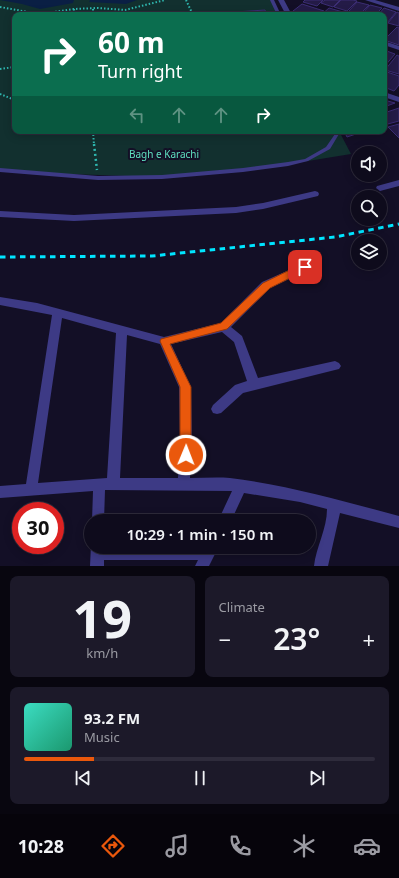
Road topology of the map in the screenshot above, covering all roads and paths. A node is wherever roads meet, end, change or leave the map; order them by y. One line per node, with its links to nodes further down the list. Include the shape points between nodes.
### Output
1 (165, 0): 9 (path, via 125,10)
2 (186, 0): 14 (path)
3 (272, 0): 15 (lane)
4 (291, 0): 6 (street)
5 (368, 0): 10 (street)
6 (282, 3): 16 (street)
7 (0, 7): 11 (path)
8 (74, 9): 9 (path); 12 (path); 13 (path)
9 (93, 9)
10 (399, 9)
11 (28, 12)
12 (53, 12)
13 (74, 12)
14 (192, 12)
15 (278, 12)
16 (289, 12)
17 (387, 44): 18 (street)
18 (399, 48)
19 (12, 67): 20 (path)
20 (0, 69)
21 (0, 94): 23 (path)
22 (387, 95): 24 (street)
23 (12, 99)
24 (399, 100)
25 (93, 134): 28 (path)
26 (336, 134): 28 (lane, via 328,148 306,160 288,164 162,177)
27 (0, 170): 28 (lane)
28 (98, 178)
29 (399, 183): 30 (street)
30 (380, 188)
31 (315, 194): 32 (street, via 236,210 74,218)
32 (0, 214)
33 (305, 267): 36 (street, via 266,285)
34 (0, 301): 35 (street)
35 (58, 313): 37 (street); 46 (street)
36 (224, 327): 38 (street); 40 (street, via 238,339)
37 (122, 329): 38 (street); 43 (street)
38 (164, 341): 44 (street, via 186,387)
39 (335, 366): 40 (street)
40 (254, 384): 41 (street, via 240,389)
41 (217, 409)
42 (99, 484): 43 (street); 46 (street); 49 (street)
43 (113, 484): 44 (street)
44 (184, 484): 45 (street)
45 (241, 486): 48 (street); 50 (street)
46 (31, 490): 47 (street)
47 (0, 492)
48 (333, 504): 51 (street); 56 (street, via 334,516 322,552)
49 (98, 514)
50 (227, 514)
51 (399, 522)
52 (120, 554): 54 (street)
53 (208, 554): 55 (street)
54 (97, 555)
55 (202, 566)
56 (321, 566)

